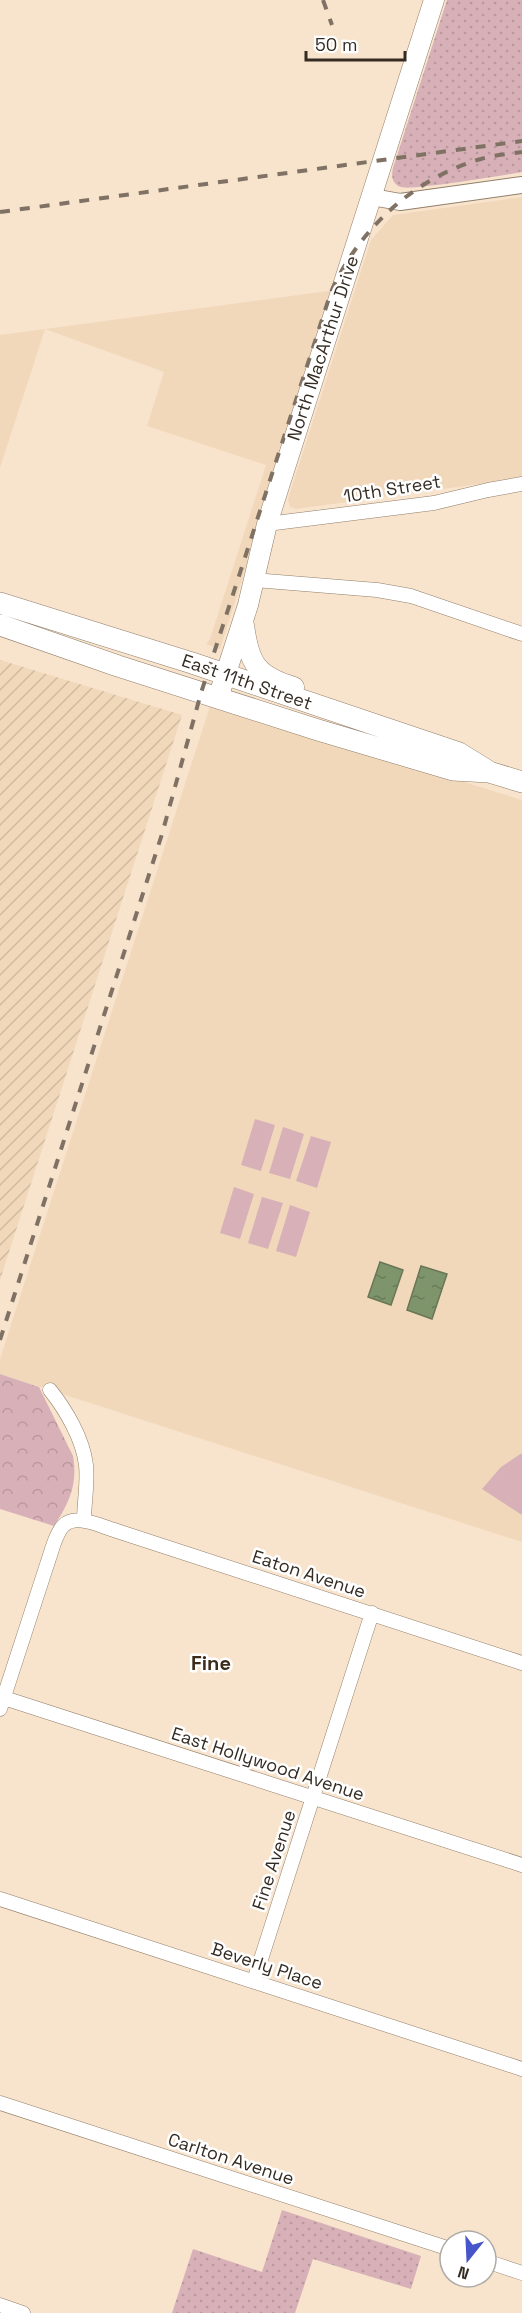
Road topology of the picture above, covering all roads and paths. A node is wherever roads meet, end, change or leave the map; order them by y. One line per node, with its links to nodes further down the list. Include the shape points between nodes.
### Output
1 (434, 0): 3 (main road, North MacArthur Drive)
2 (522, 185): 3 (street, via 400,202)
3 (372, 197): 5 (main road, North MacArthur Drive)
4 (522, 484): 5 (street, 10th Street, via 434,503)
5 (267, 524): 6 (main road, North MacArthur Drive)
6 (253, 580): 8 (main road, North MacArthur Drive); 10 (street, via 400,594)
7 (0, 603): 11 (main road, East 11th Street)
8 (244, 619): 11 (main road, North MacArthur Drive); 13 (main road, via 253,662 266,676 352,707)
9 (0, 625): 12 (main road, East 11th Street)
10 (522, 634)
11 (225, 675): 12 (main road, North MacArthur Drive); 13 (main road, East 11th Street)
12 (218, 698): 14 (main road, East 11th Street, via 453,770)
13 (382, 728): 14 (main road, East 11th Street, via 459,753)
14 (489, 772): 15 (main road, East 11th Street)
15 (522, 782)
16 (50, 1390): 17 (street, via 80,1443 86,1463)
17 (84, 1521): 18 (street, Eaton Avenue); 20 (street, via 73,1520 63,1526 54,1543)
18 (372, 1613): 19 (street, Eaton Avenue); 21 (street, Fine Avenue)
19 (522, 1663)
20 (2, 1704): 21 (street, East Hollywood Avenue)
21 (314, 1798): 22 (street, East Hollywood Avenue); 24 (street, Fine Avenue)
22 (522, 1865)
23 (0, 1899): 24 (street, Beverly Place)
24 (254, 1981): 25 (street, Beverly Place)
25 (522, 2069)
26 (0, 2103): 27 (street, Carlton Avenue)
27 (438, 2245)
28 (498, 2265): 29 (street)
29 (522, 2273)
30 (0, 2306): 31 (street)
31 (23, 2313)

